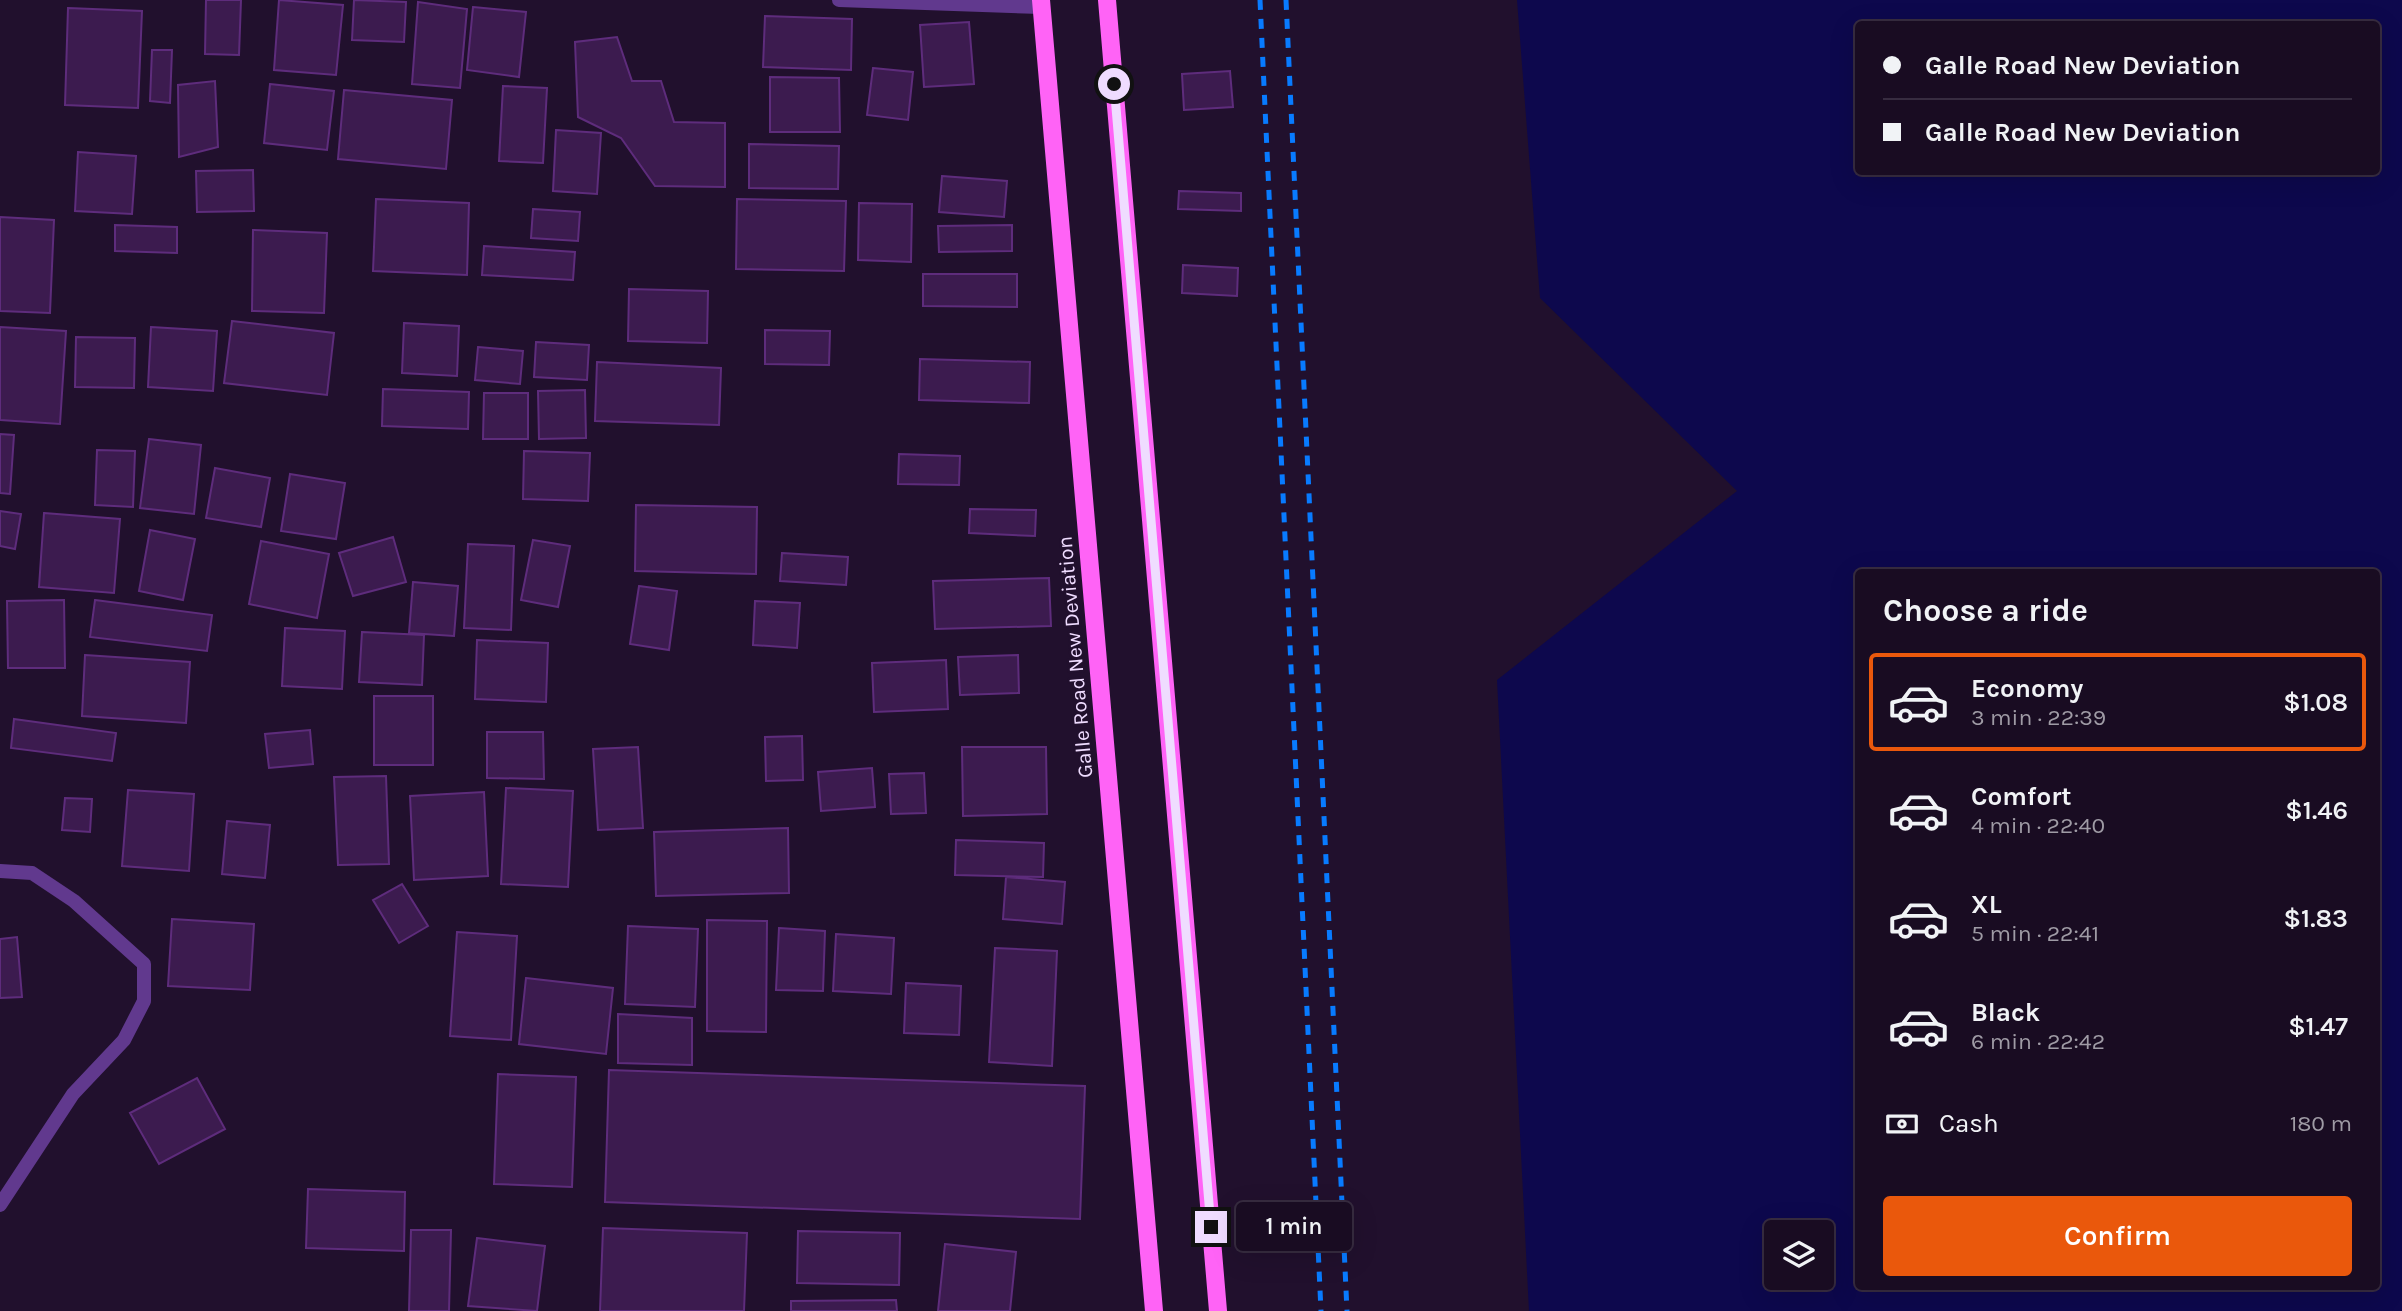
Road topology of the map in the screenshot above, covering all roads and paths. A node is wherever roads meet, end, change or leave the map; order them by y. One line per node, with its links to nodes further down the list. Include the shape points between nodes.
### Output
1 (839, 0): 3 (street)
2 (1107, 0): 7 (main road)
3 (1041, 4): 6 (main road, Galle Road New Deviation)
4 (0, 871): 5 (street, via 32,873 74,901 144,964 144,1001 124,1040 73,1094)
5 (0, 1205)
6 (1154, 1311)
7 (1218, 1311)

